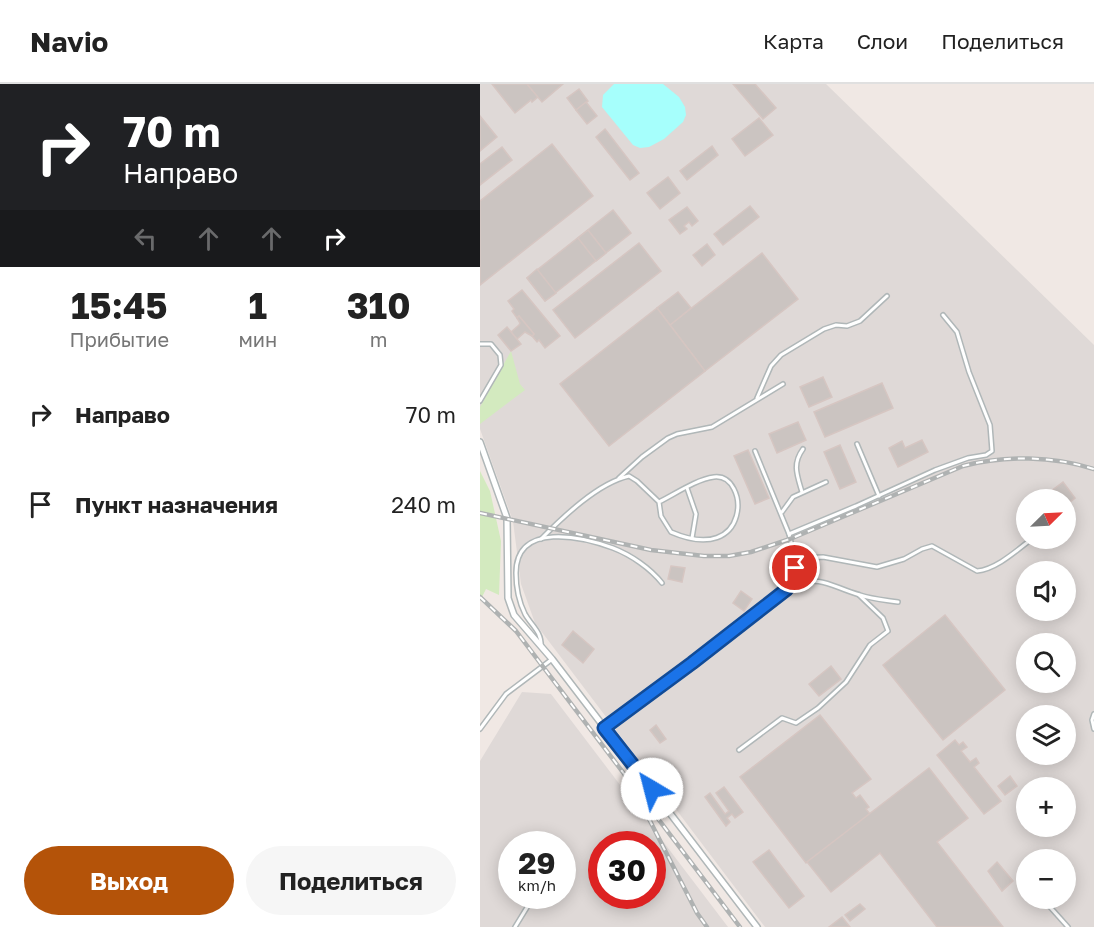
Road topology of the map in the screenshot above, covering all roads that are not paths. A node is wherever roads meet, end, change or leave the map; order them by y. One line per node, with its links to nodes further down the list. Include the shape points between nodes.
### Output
1 (886, 296): 5 (lane, via 860,321 824,329 781,355 771,366)
2 (943, 315): 15 (lane, via 957,332 990,425 992,451 935,470)
3 (480, 344): 6 (lane, via 491,344 500,355 501,365)
4 (783, 384): 5 (lane)
5 (756, 400): 11 (lane, via 712,427 672,436)
6 (480, 401)
7 (480, 442): 27 (street, via 507,518 509,604 519,622)
8 (857, 444): 15 (lane)
9 (803, 449): 14 (lane, via 795,465)
10 (755, 451): 17 (lane)
11 (618, 480): 16 (lane, via 633,477); 20 (lane, via 593,494)
12 (826, 482): 14 (lane)
13 (687, 488): 16 (lane); 19 (lane, via 696,514); 19 (lane, via 708,478 721,477 730,482 738,503 736,517 726,534)
14 (802, 492): 17 (lane, via 790,499)
15 (879, 496): 18 (lane)
16 (658, 502): 19 (lane, via 667,529)
17 (781, 513): 18 (lane)
18 (789, 534): 22 (lane)
19 (692, 538)
20 (541, 539): 23 (lane, via 564,536 613,548 644,566); 27 (lane, via 521,554 516,573 521,604 541,636)
21 (1017, 549): 22 (lane, via 976,571 932,546 877,567 824,557)
22 (795, 558): 24 (lane, via 795,574)
23 (662, 583)
24 (790, 584): 25 (lane, via 808,580 831,583); 30 (lane)
25 (859, 595): 26 (lane); 33 (lane, via 883,618 888,630 870,645 846,682 818,708 796,723 782,718)
26 (898, 602)
27 (542, 646): 28 (street)
28 (552, 659): 30 (street); 31 (lane, via 506,694)
29 (1094, 714): 32 (lane)
30 (604, 728): 37 (street)
31 (480, 729)
32 (1094, 729)
33 (739, 750)
34 (526, 909): 36 (lane)
35 (1052, 909): 38 (lane)
36 (515, 927)
37 (757, 927)
38 (1068, 927)

